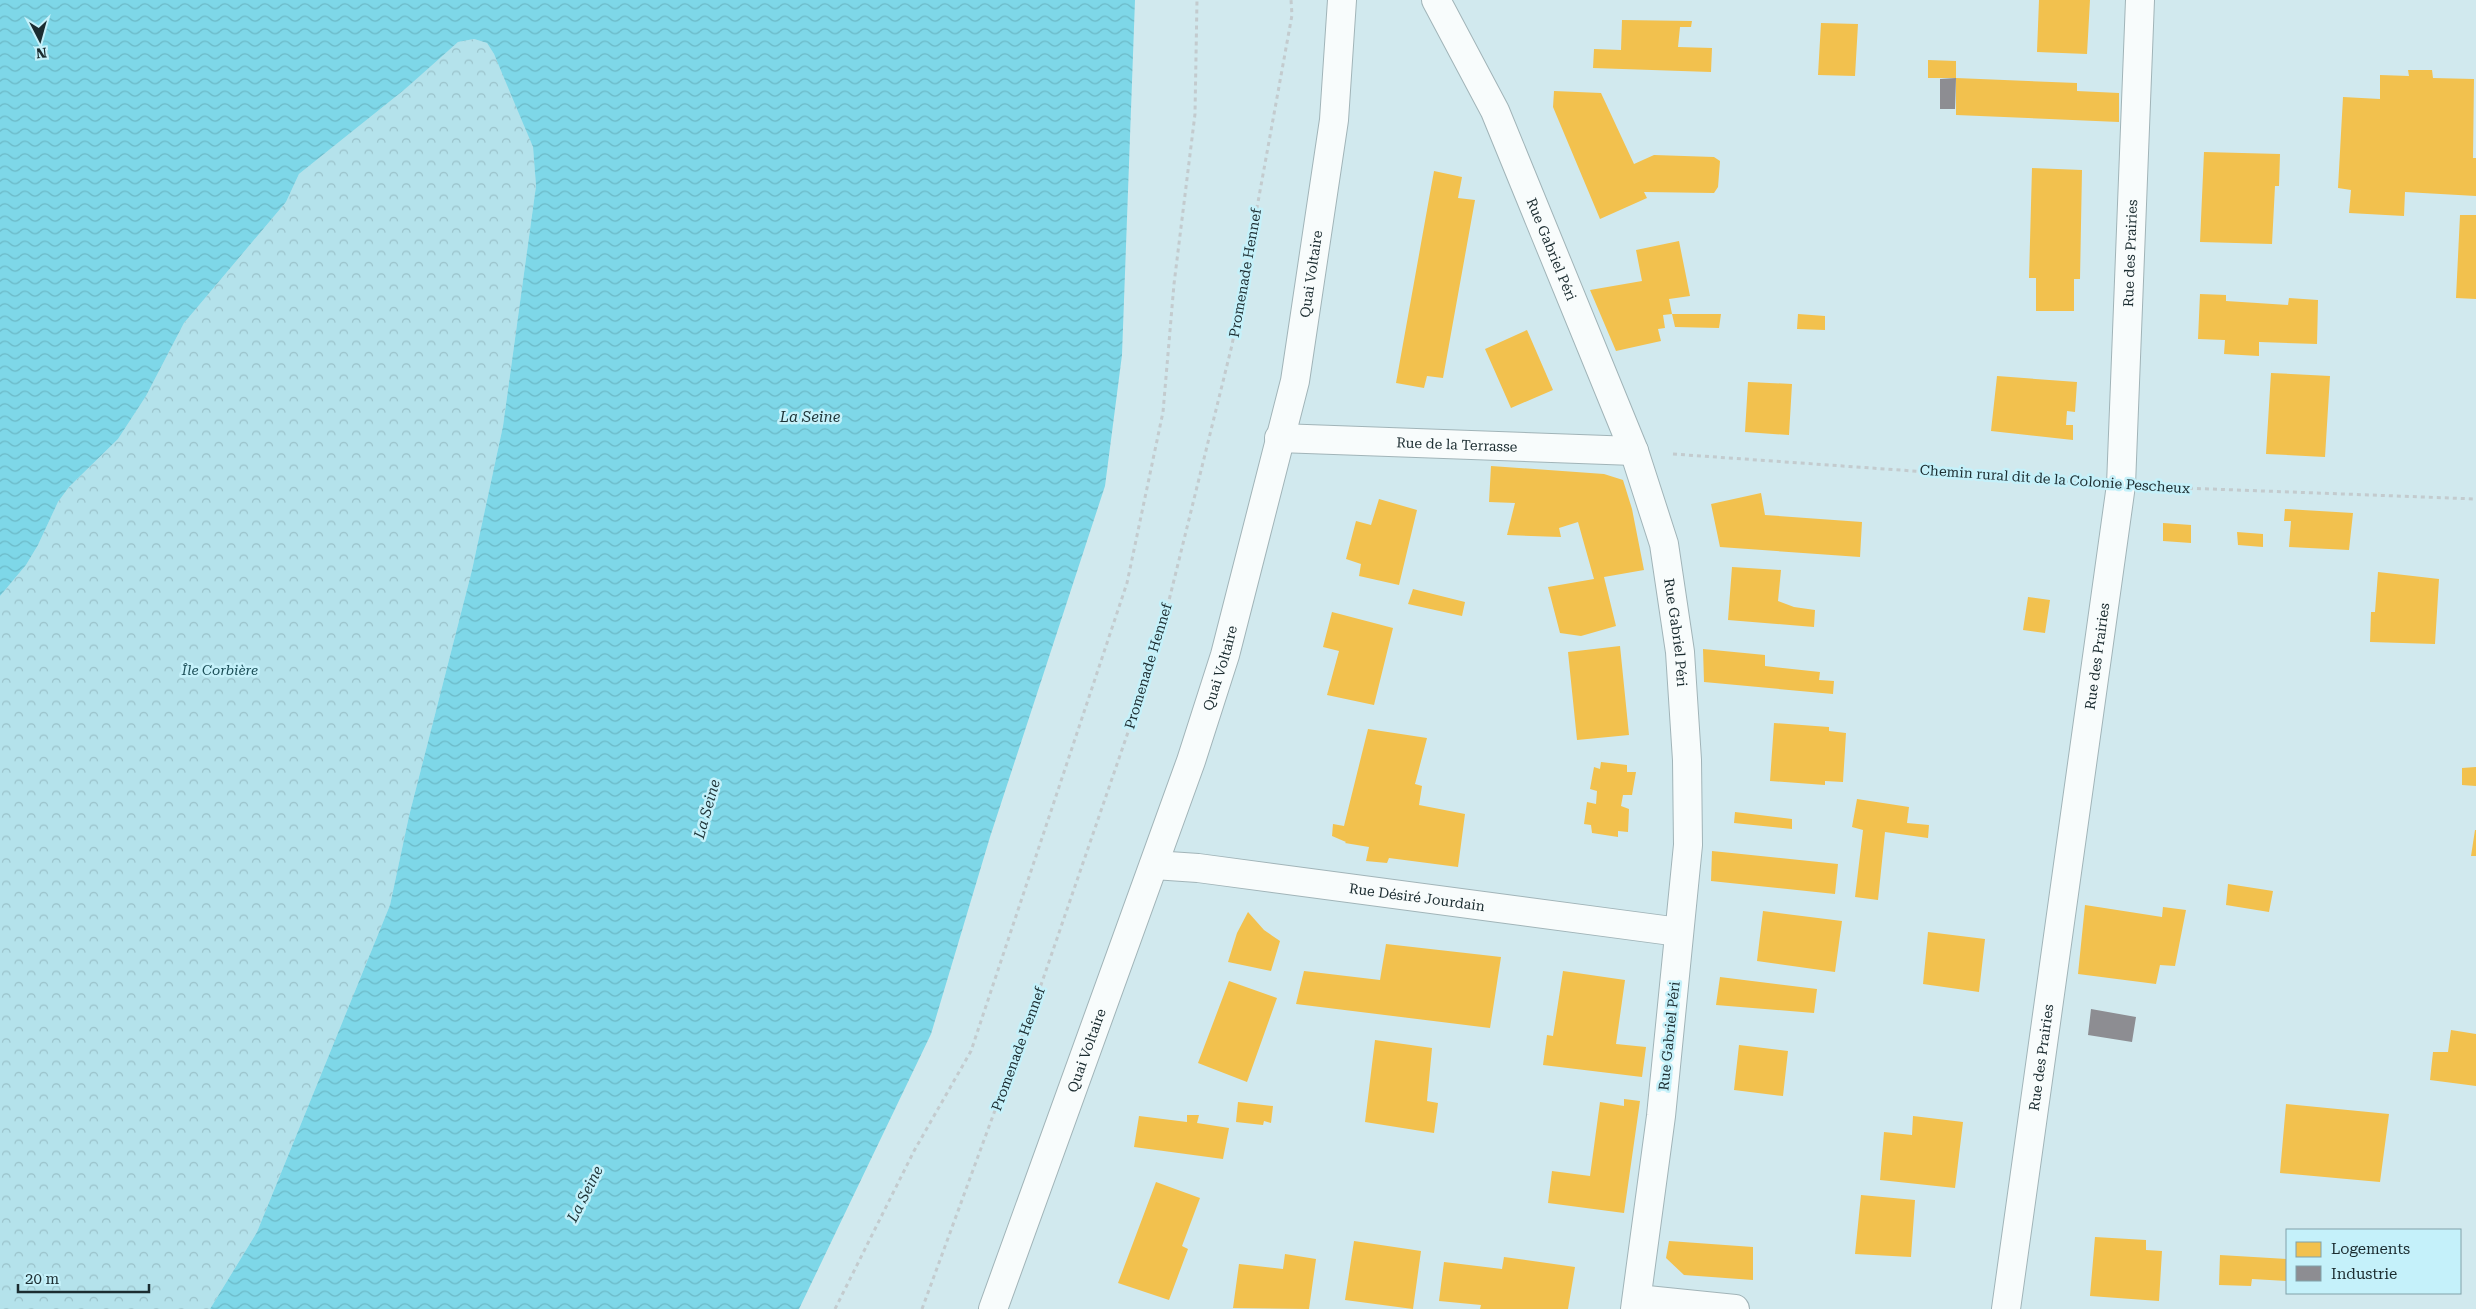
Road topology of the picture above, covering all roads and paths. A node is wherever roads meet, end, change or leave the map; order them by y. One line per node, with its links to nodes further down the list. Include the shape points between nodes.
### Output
1 (1197, 0): 13 (path, via 1195,114 1174,284 1163,412 1127,583 971,1051 914,1152)
2 (1291, 0): 14 (path, Promenade Hennef, via 1292,16 1232,345 1158,646 1041,985)
3 (1342, 0): 6 (street, Quai Voltaire, via 1333,130 1295,381)
4 (1436, 0): 7 (street, Rue Gabriel Péri, via 1496,111)
5 (2140, 0): 8 (street, Rue des Prairies)
6 (1279, 438): 7 (street, Rue de la Terrasse); 10 (street, Quai Voltaire, via 1225,655)
7 (1634, 451): 8 (path, Chemin rural dit de la Colonie Pescheux); 11 (street, Rue Gabriel Péri, via 1664,544 1680,652 1687,760 1688,845)
8 (2121, 485): 9 (path, Chemin rural dit de la Colonie Pescheux); 17 (street, Rue des Prairies)
9 (2476, 499)
10 (1154, 866): 11 (street, Rue Désiré Jourdain, via 1198,868); 15 (street, Quai Voltaire)
11 (1679, 932): 12 (street, Rue Gabriel Péri, via 1661,1116)
12 (1636, 1304): 16 (street)
13 (835, 1309)
14 (922, 1309)
15 (993, 1309)
16 (1735, 1309)
17 (2006, 1309)

